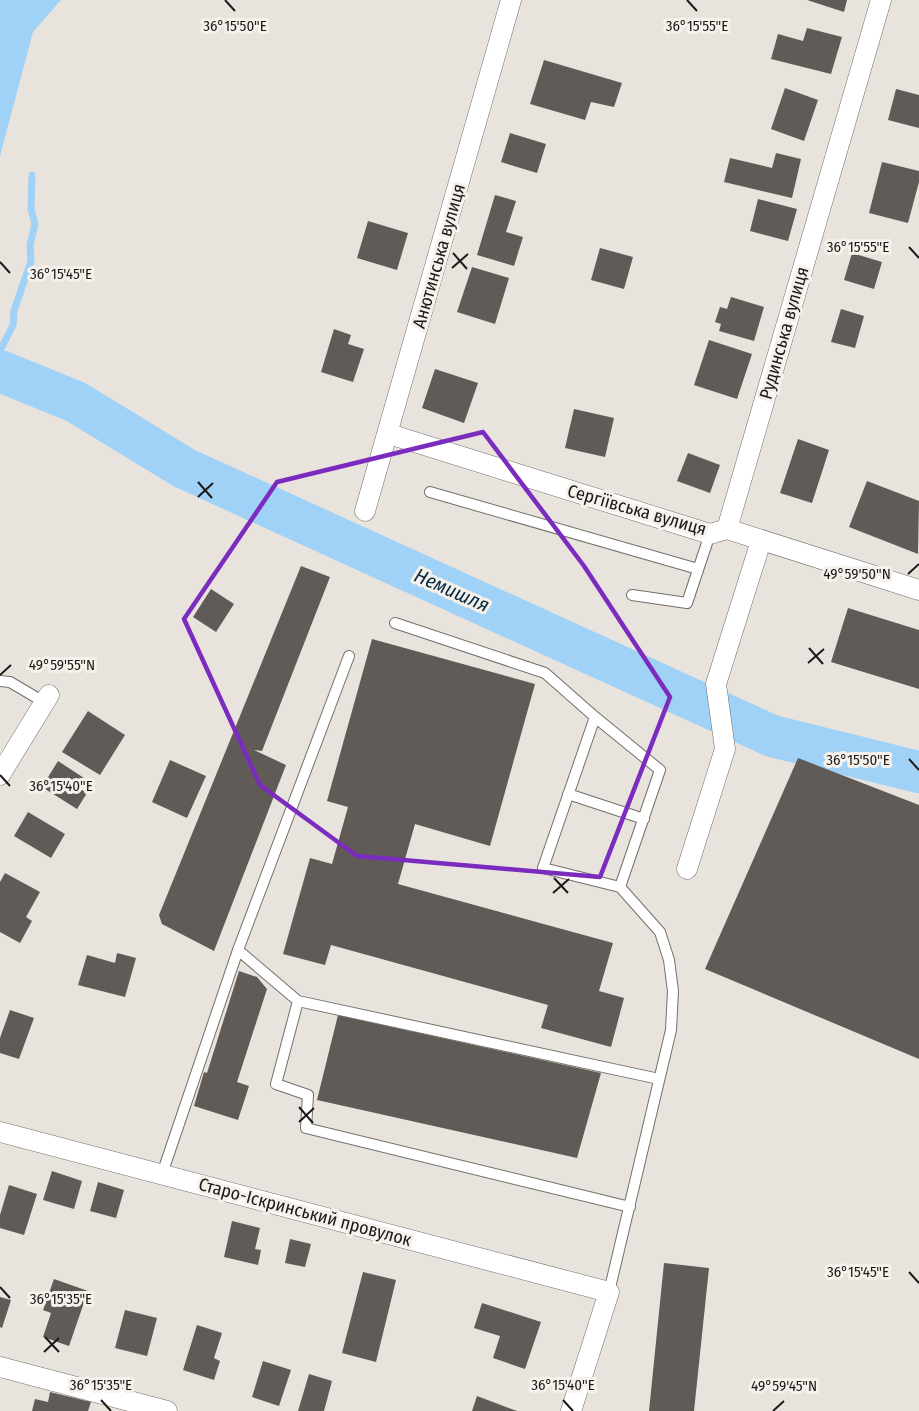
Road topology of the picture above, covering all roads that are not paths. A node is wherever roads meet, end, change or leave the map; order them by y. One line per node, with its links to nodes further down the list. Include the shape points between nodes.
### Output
1 (511, 0): 3 (street, Анютинська вулиця)
2 (881, 0): 6 (street, Рудинська вулиця)
3 (389, 434): 5 (street, Анютинська вулиця); 6 (street, Сергіївська вулиця)
4 (429, 492): 8 (lane)
5 (364, 511)
6 (719, 531): 7 (street, Сергіївська вулиця); 8 (lane)
7 (761, 541): 9 (street, Сергіївська вулиця); 19 (street, via 716,684 725,749)
8 (698, 569): 10 (lane, via 687,603)
9 (919, 590)
10 (632, 595)
11 (395, 623): 15 (lane, via 545,674)
12 (349, 656): 21 (lane)
13 (0, 681): 14 (lane)
14 (47, 699): 16 (street)
15 (595, 717): 17 (lane); 18 (lane, via 660,770)
16 (0, 776)
17 (568, 795): 18 (lane); 20 (lane, via 543,868)
18 (644, 819): 20 (lane)
19 (687, 869)
20 (620, 887): 23 (lane, via 660,932 669,960 673,991 670,1030)
21 (238, 950): 22 (lane); 25 (lane)
22 (298, 1000): 23 (lane); 26 (lane, via 276,1084 308,1095 306,1128)
23 (659, 1079): 26 (lane)
24 (0, 1132): 25 (street, Старо-Іскринський провулок)
25 (162, 1174): 27 (street, Старо-Іскринський провулок)
26 (630, 1207): 27 (lane)
27 (609, 1292): 30 (street)
28 (0, 1367): 29 (street)
29 (167, 1411)
30 (571, 1411)

